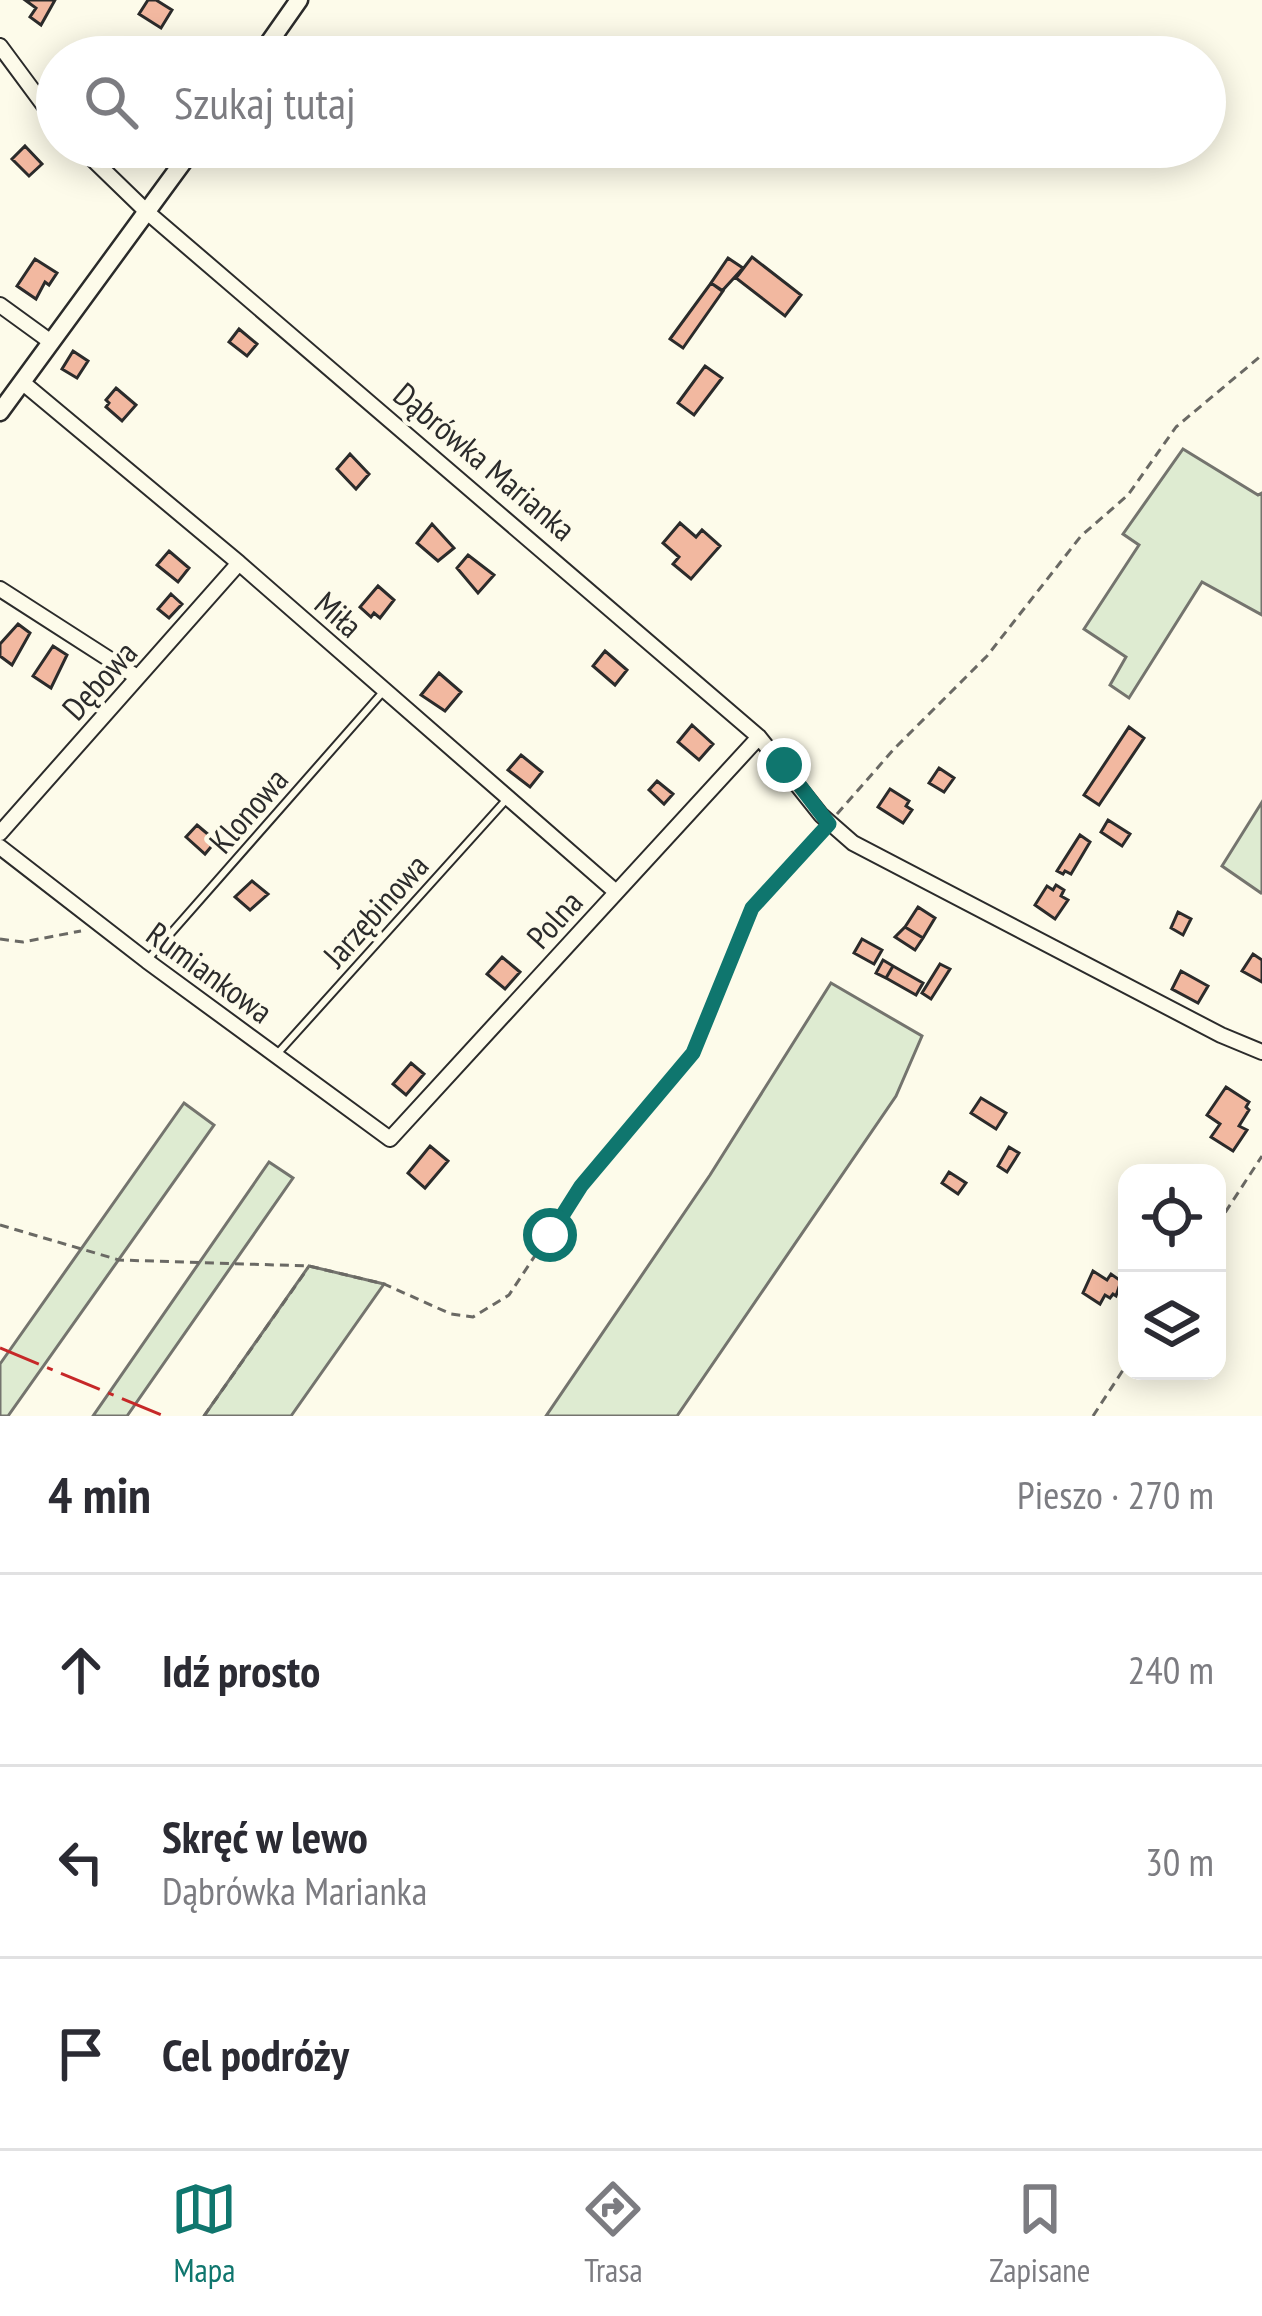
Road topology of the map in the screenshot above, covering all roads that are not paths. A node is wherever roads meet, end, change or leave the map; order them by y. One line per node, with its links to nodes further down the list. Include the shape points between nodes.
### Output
1 (298, 0): 2 (street)
2 (273, 36)
3 (0, 46): 4 (street)
4 (36, 95)
5 (102, 168): 7 (street, Dąbrówka Marianka)
6 (179, 168): 7 (street)
7 (147, 212): 9 (street); 16 (street, Dąbrówka Marianka)
8 (0, 304): 9 (street)
9 (51, 342): 10 (street)
10 (22, 382): 11 (street); 12 (street, Miła)
11 (0, 412)
12 (239, 563): 14 (street, Dębowa); 15 (street, Miła)
13 (0, 589): 14 (street)
14 (137, 677): 18 (street, Dębowa)
15 (385, 690): 17 (street, Miła); 21 (lane, Klonowa)
16 (759, 736): 20 (street, Polna); 22 (street, Dąbrówka Marianka, via 853,843)
17 (509, 797): 20 (street, Miła); 23 (lane, Jarzębinowa)
18 (0, 833)
19 (0, 847): 21 (street, Rumiankowa)
20 (616, 892): 24 (street, Polna)
21 (147, 961): 23 (street, Rumiankowa)
22 (1262, 1052)
23 (278, 1054): 24 (street, Rumiankowa)
24 (390, 1139)

